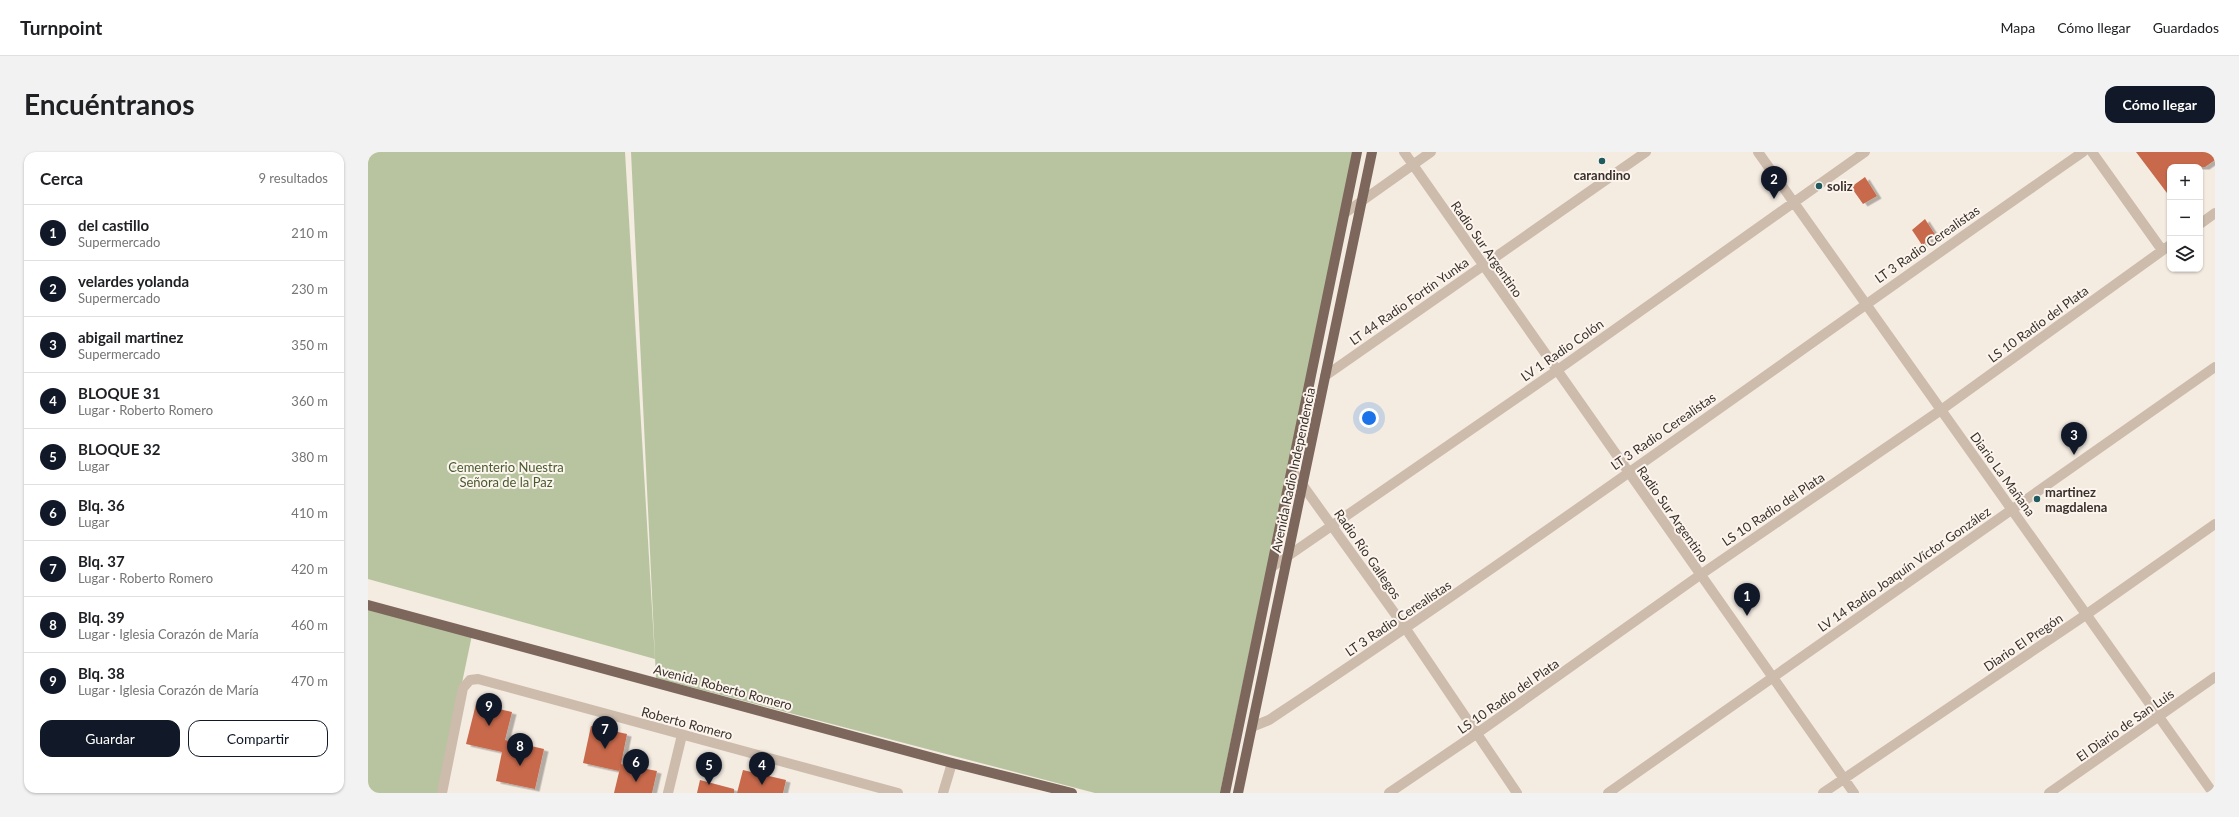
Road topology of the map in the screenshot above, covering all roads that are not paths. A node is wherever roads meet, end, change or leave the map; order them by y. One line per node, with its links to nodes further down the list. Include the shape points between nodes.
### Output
1 (1357, 152): 13 (main road, Avenida Radio Independencia)
2 (1372, 152): 11 (main road, Avenida Radio Independencia)
3 (1404, 152): 10 (street, Radio Sur Argentino)
4 (1430, 152): 10 (street)
5 (1646, 152): 17 (street, LT 44 Radio Fortín Yunka)
6 (1758, 152): 12 (street, Diario La Mañana)
7 (1865, 152): 12 (street, LV 1 Radio Colón)
8 (2083, 152): 18 (street, LT 3 Radio Cerealistas)
9 (2092, 152): 16 (street)
10 (1413, 165): 11 (street); 17 (street, Radio Sur Argentino)
11 (1361, 201): 13 (street); 21 (main road, Avenida Radio Independencia)
12 (1793, 202): 18 (street, Diario La Mañana); 20 (street, LV 1 Radio Colón)
13 (1345, 213): 23 (main road, Avenida Radio Independencia)
14 (2215, 213): 15 (street)
15 (2203, 222)
16 (2166, 248): 22 (street, LS 10 Radio del Plata)
17 (1483, 266): 20 (street, Radio Sur Argentino); 21 (street, LT 44 Radio Fortín Yunka)
18 (1865, 303): 22 (street, Diario La Mañana); 24 (street, LT 3 Radio Cerealistas)
19 (2215, 367): 26 (street, LV 14 Radio Joaquín Víctor González)
20 (1556, 370): 24 (street, Radio Sur Argentino); 28 (street, LV 1 Radio Colón)
21 (1325, 376): 25 (main road, Avenida Radio Independencia)
22 (1941, 410): 26 (street, Diario La Mañana); 31 (street, LS 10 Radio del Plata)
23 (1291, 469): 25 (street, Radio Río Gallegos); 30 (main road, Avenida Radio Independencia)
24 (1628, 472): 31 (street, Radio Sur Argentino); 34 (street, LT 3 Radio Cerealistas)
25 (1303, 486): 28 (street, Radio Río Gallegos); 29 (main road, Avenida Radio Independencia)
26 (2013, 510): 33 (street, Diario La Mañana); 35 (street, LV 14 Radio Joaquín Víctor González)
27 (2215, 524): 33 (street, Diario El Pregón)
28 (1332, 527): 29 (street, LV 1 Radio Colón); 34 (street, Radio Río Gallegos)
29 (1288, 556): 30 (street, LV 1 Radio Colón); 38 (main road, Avenida Radio Independencia)
30 (1272, 567): 48 (main road, Avenida Radio Independencia)
31 (1700, 575): 35 (street, Radio Sur Argentino); 39 (street, LS 10 Radio del Plata)
32 (368, 605): 41 (main road, Avenida Roberto Romero)
33 (2087, 614): 37 (street, Diario La Mañana); 42 (street, Diario El Pregón)
34 (1406, 630): 38 (street, LT 3 Radio Cerealistas, via 1269,720); 39 (street, Radio Río Gallegos)
35 (1772, 676): 42 (street, Radio Sur Argentino); 52 (street, LV 14 Radio Joaquín Víctor González)
36 (2215, 677): 37 (street, El Diario de San Luis)
37 (2159, 717): 55 (street, El Diario de San Luis); 56 (street, Diario La Mañana)
38 (1254, 726): 49 (main road, Avenida Radio Independencia)
39 (1476, 734): 50 (street, LS 10 Radio del Plata); 51 (street, Radio Río Gallegos)
40 (682, 735): 43 (street, Roberto Romero, via 478,679 470,680 464,688); 44 (street); 45 (street, Roberto Romero)
41 (952, 762): 46 (street); 47 (main road, Avenida Roberto Romero)
42 (1844, 779): 53 (street, Diario El Pregón); 54 (street, Radio Sur Argentino)
43 (442, 793)
44 (668, 793)
45 (898, 793)
46 (943, 793)
47 (1072, 793)
48 (1225, 793)
49 (1238, 793)
50 (1389, 793)
51 (1517, 793)
52 (1608, 793)
53 (1823, 793)
54 (1854, 793)
55 (2049, 793)
56 (2213, 793)

